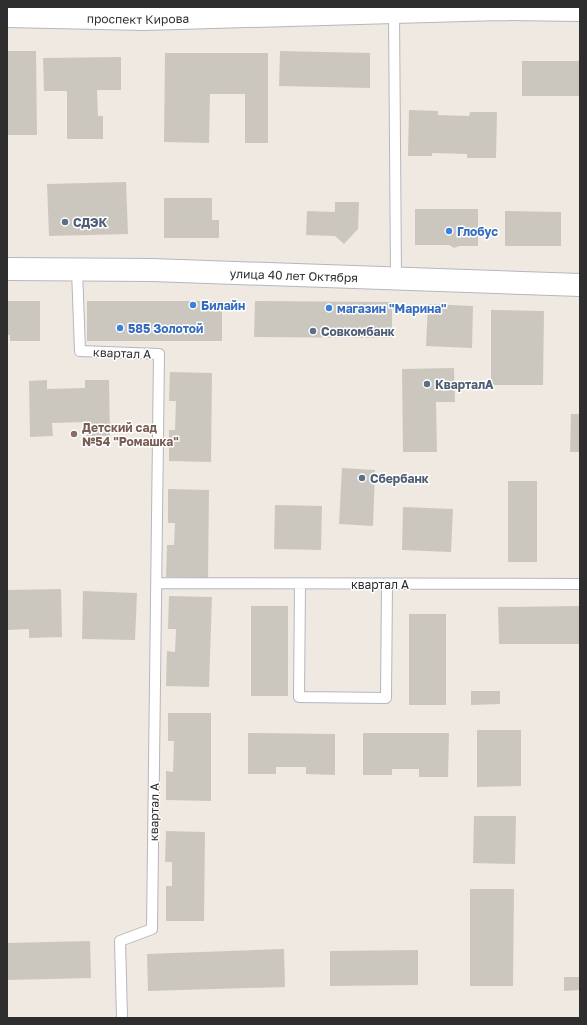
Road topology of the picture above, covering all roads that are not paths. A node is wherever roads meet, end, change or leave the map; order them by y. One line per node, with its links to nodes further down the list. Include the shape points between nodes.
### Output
1 (575, 9): 2 (street, проспект Кирова)
2 (394, 10): 3 (street, проспект Кирова, via 144,19); 6 (lane)
3 (7, 16)
4 (7, 269): 5 (street, улица 40 лет Октября)
5 (77, 270): 6 (street, улица 40 лет Октября, via 152,270); 8 (lane, квартал А, via 80,351 160,354)
6 (396, 279): 7 (street, улица 40 лет Октября)
7 (580, 285)
8 (157, 583): 9 (lane, квартал А); 12 (lane, квартал А, via 152,929 120,940)
9 (300, 584): 10 (lane, квартал А); 10 (lane, via 299,697 386,698)
10 (387, 584): 11 (lane, квартал А)
11 (580, 584)
12 (122, 1018)

